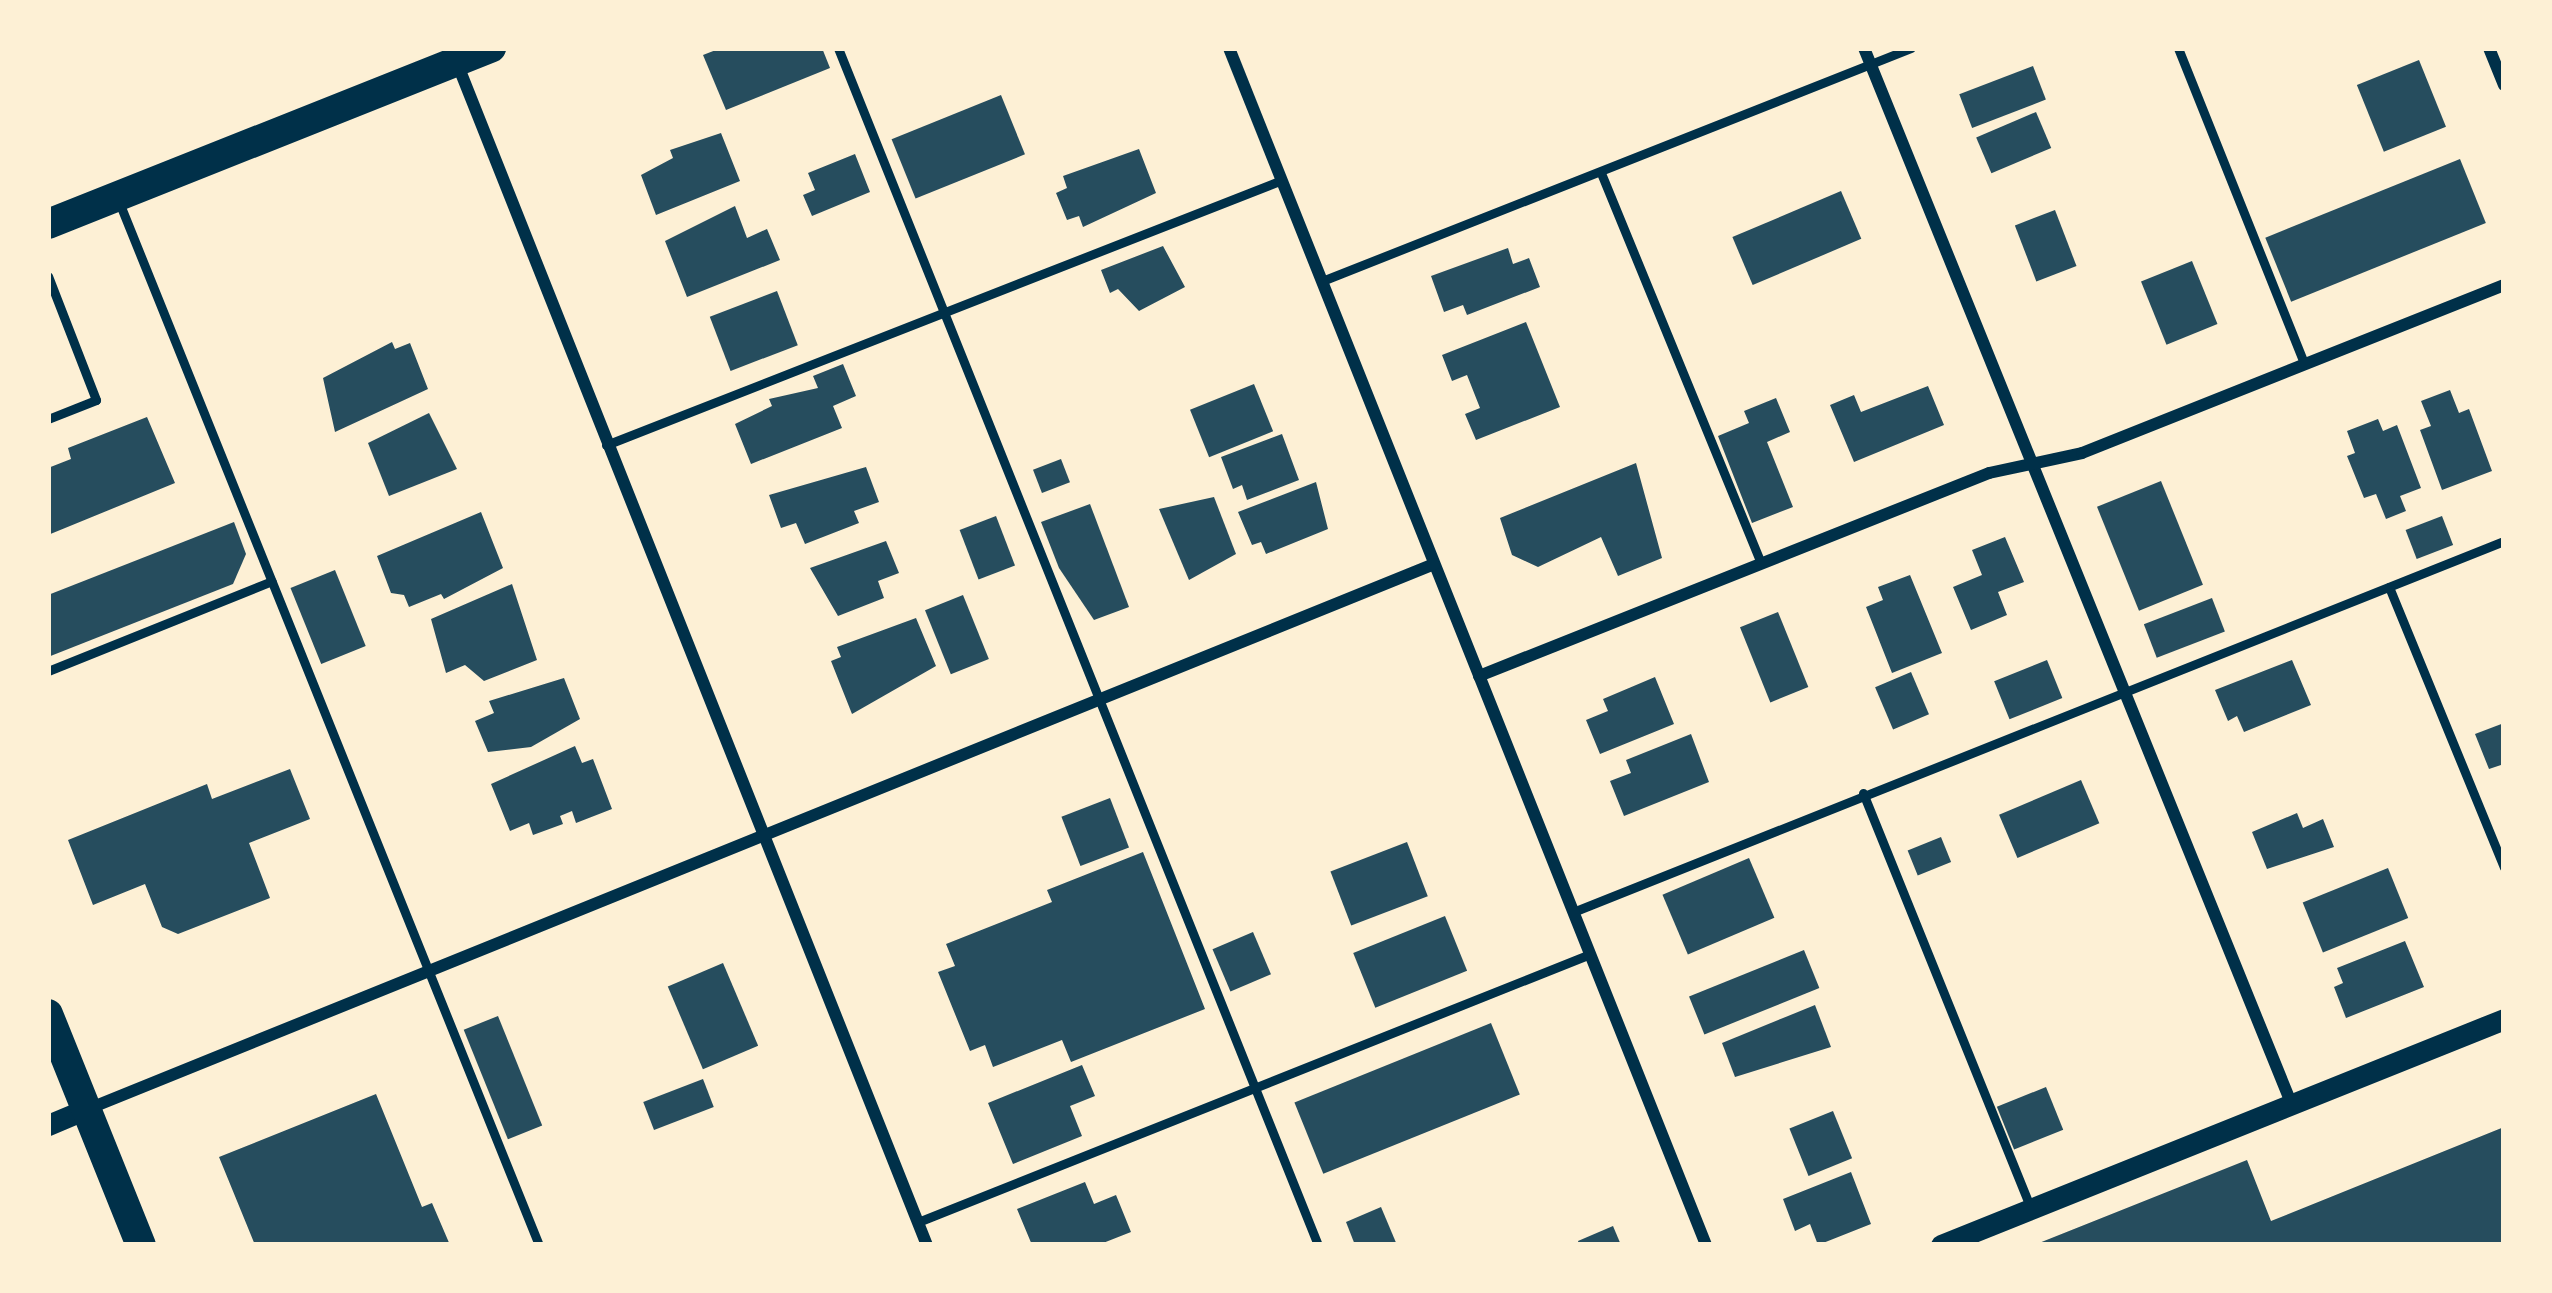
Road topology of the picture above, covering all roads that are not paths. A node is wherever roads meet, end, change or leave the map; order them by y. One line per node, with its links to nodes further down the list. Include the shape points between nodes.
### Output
1 (491, 48): 8 (main road)
2 (838, 48): 19 (lane)
3 (1229, 48): 12 (street)
4 (1864, 48): 9 (street)
5 (1912, 48): 9 (lane)
6 (2178, 48): 21 (lane)
7 (2489, 48): 10 (street)
8 (447, 59): 13 (main road); 23 (street)
9 (1870, 64): 11 (lane); 24 (street)
10 (2504, 85)
11 (1600, 173): 16 (lane); 27 (lane)
12 (1282, 180): 16 (street); 19 (lane)
13 (117, 197): 14 (main road); 28 (lane)
14 (48, 224)
15 (48, 276): 18 (lane)
16 (1322, 281): 26 (street)
17 (2504, 285): 21 (street)
18 (61, 310): 20 (lane); 22 (lane, via 96,400)
19 (944, 310): 23 (lane); 33 (lane)
20 (48, 315)
21 (2304, 363): 24 (street)
22 (48, 419)
23 (606, 445): 35 (street)
24 (2037, 467): 27 (street, via 1989,473); 32 (street)
25 (2504, 541): 29 (lane)
26 (1435, 563): 31 (street); 33 (street)
27 (1761, 563): 31 (street)
28 (272, 581): 30 (lane); 39 (lane)
29 (2389, 587): 32 (lane); 36 (lane)
30 (48, 671)
31 (1479, 676): 37 (street)
32 (2126, 687): 34 (lane); 43 (street)
33 (1101, 699): 35 (street); 42 (lane)
34 (1863, 793): 37 (lane); 46 (lane)
35 (764, 835): 39 (street); 47 (street)
36 (2504, 867)
37 (1573, 912): 38 (street)
38 (1590, 954): 42 (lane); 52 (street)
39 (429, 971): 44 (street); 49 (lane)
40 (48, 1014): 44 (main road)
41 (2504, 1019): 43 (street)
42 (1255, 1089): 47 (lane); 51 (lane)
43 (2290, 1103): 46 (street)
44 (86, 1109): 45 (street); 48 (main road)
45 (48, 1125)
46 (2031, 1209): 53 (street)
47 (917, 1222): 50 (street)
48 (141, 1245)
49 (539, 1245)
50 (926, 1245)
51 (1318, 1245)
52 (1706, 1245)
53 (1941, 1245)

